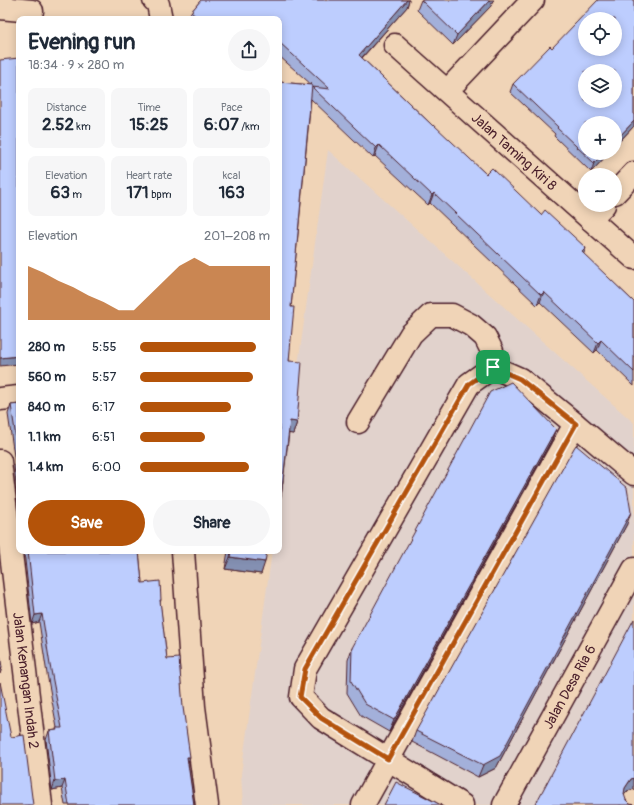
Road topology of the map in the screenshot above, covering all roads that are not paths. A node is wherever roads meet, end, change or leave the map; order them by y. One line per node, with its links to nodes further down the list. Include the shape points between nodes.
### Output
1 (154, 0): 5 (street, via 158,4)
2 (533, 0): 7 (street)
3 (0, 8): 4 (street)
4 (33, 10)
5 (160, 16)
6 (395, 45): 7 (street, Jalan Taming Kiri 8)
7 (447, 91): 10 (street, Jalan Taming Kiri 8)
8 (634, 173): 9 (street)
9 (622, 186)
10 (578, 197)
11 (597, 212): 12 (street, Jalan Taming Kiri 8)
12 (634, 258)
13 (493, 367): 16 (street, via 492,351 485,337 471,325 452,315 431,315 411,334); 17 (street, via 520,379); 22 (street, via 469,384 305,669 300,697 321,718)
14 (16, 397): 15 (street)
15 (0, 399)
16 (358, 422)
17 (576, 424): 19 (street); 22 (street)
18 (0, 461): 24 (street, Jalan Kenangan Indah 2)
19 (634, 474)
20 (183, 554): 25 (street, via 194,708)
21 (634, 569): 28 (street, Jalan Desa Ria 6)
22 (388, 759): 26 (street); 27 (street)
23 (634, 801): 29 (street)
24 (41, 805)
25 (207, 805)
26 (362, 805)
27 (462, 805)
28 (504, 805)
29 (632, 805)

